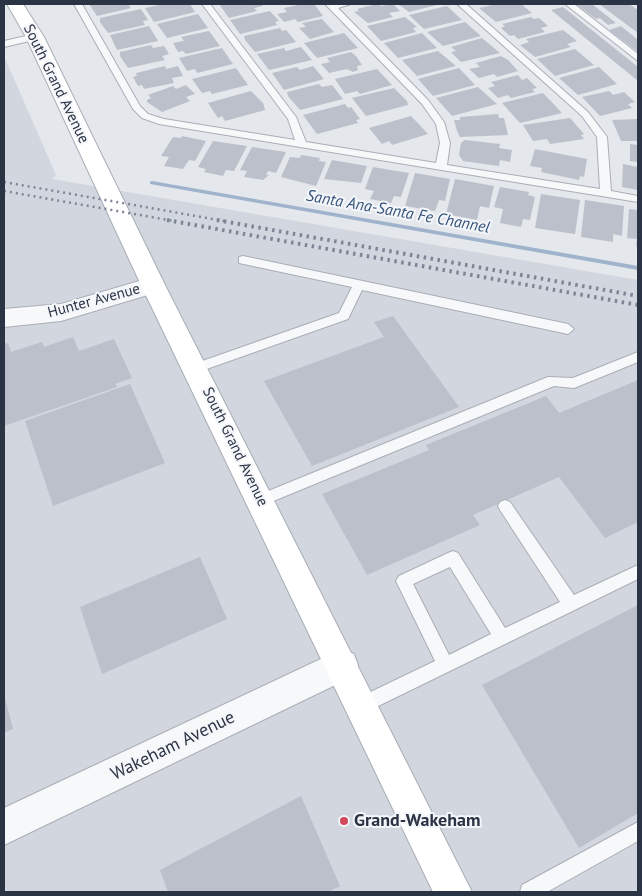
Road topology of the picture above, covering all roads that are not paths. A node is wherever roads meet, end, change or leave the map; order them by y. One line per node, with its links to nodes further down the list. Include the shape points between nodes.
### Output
1 (15, 4): 8 (main road, South Grand Avenue)
2 (78, 4): 11 (lane, via 136,107 146,116 162,122)
3 (206, 4): 11 (lane, via 293,119)
4 (348, 4): 7 (lane)
5 (462, 4): 13 (lane, via 584,114 602,137)
6 (569, 4): 10 (lane)
7 (331, 6): 12 (lane, via 425,102 441,124 445,142)
8 (34, 37): 9 (lane); 17 (main road, South Grand Avenue)
9 (4, 44)
10 (638, 58)
11 (301, 143): 12 (lane)
12 (441, 167): 13 (lane)
13 (606, 193): 14 (lane)
14 (638, 199)
15 (243, 260): 16 (lane)
16 (359, 284): 19 (lane); 21 (lane, via 344,316)
17 (154, 285): 18 (street, Hunter Avenue, via 72,310); 21 (main road, South Grand Avenue)
18 (4, 318)
19 (568, 329)
20 (638, 357): 22 (lane, via 574,383 553,381)
21 (196, 368): 22 (main road, South Grand Avenue)
22 (261, 500): 27 (main road, South Grand Avenue)
23 (505, 506): 25 (lane)
24 (638, 572): 25 (lane)
25 (571, 604): 26 (lane)
26 (502, 637): 28 (lane); 28 (lane, via 453,558 404,580)
27 (342, 665): 29 (main road, South Grand Avenue); 30 (street, Wakeham Avenue)
28 (445, 665): 29 (lane)
29 (362, 705): 32 (main road, South Grand Avenue)
30 (4, 828)
31 (638, 831): 33 (lane)
32 (453, 892)
33 (529, 892)

